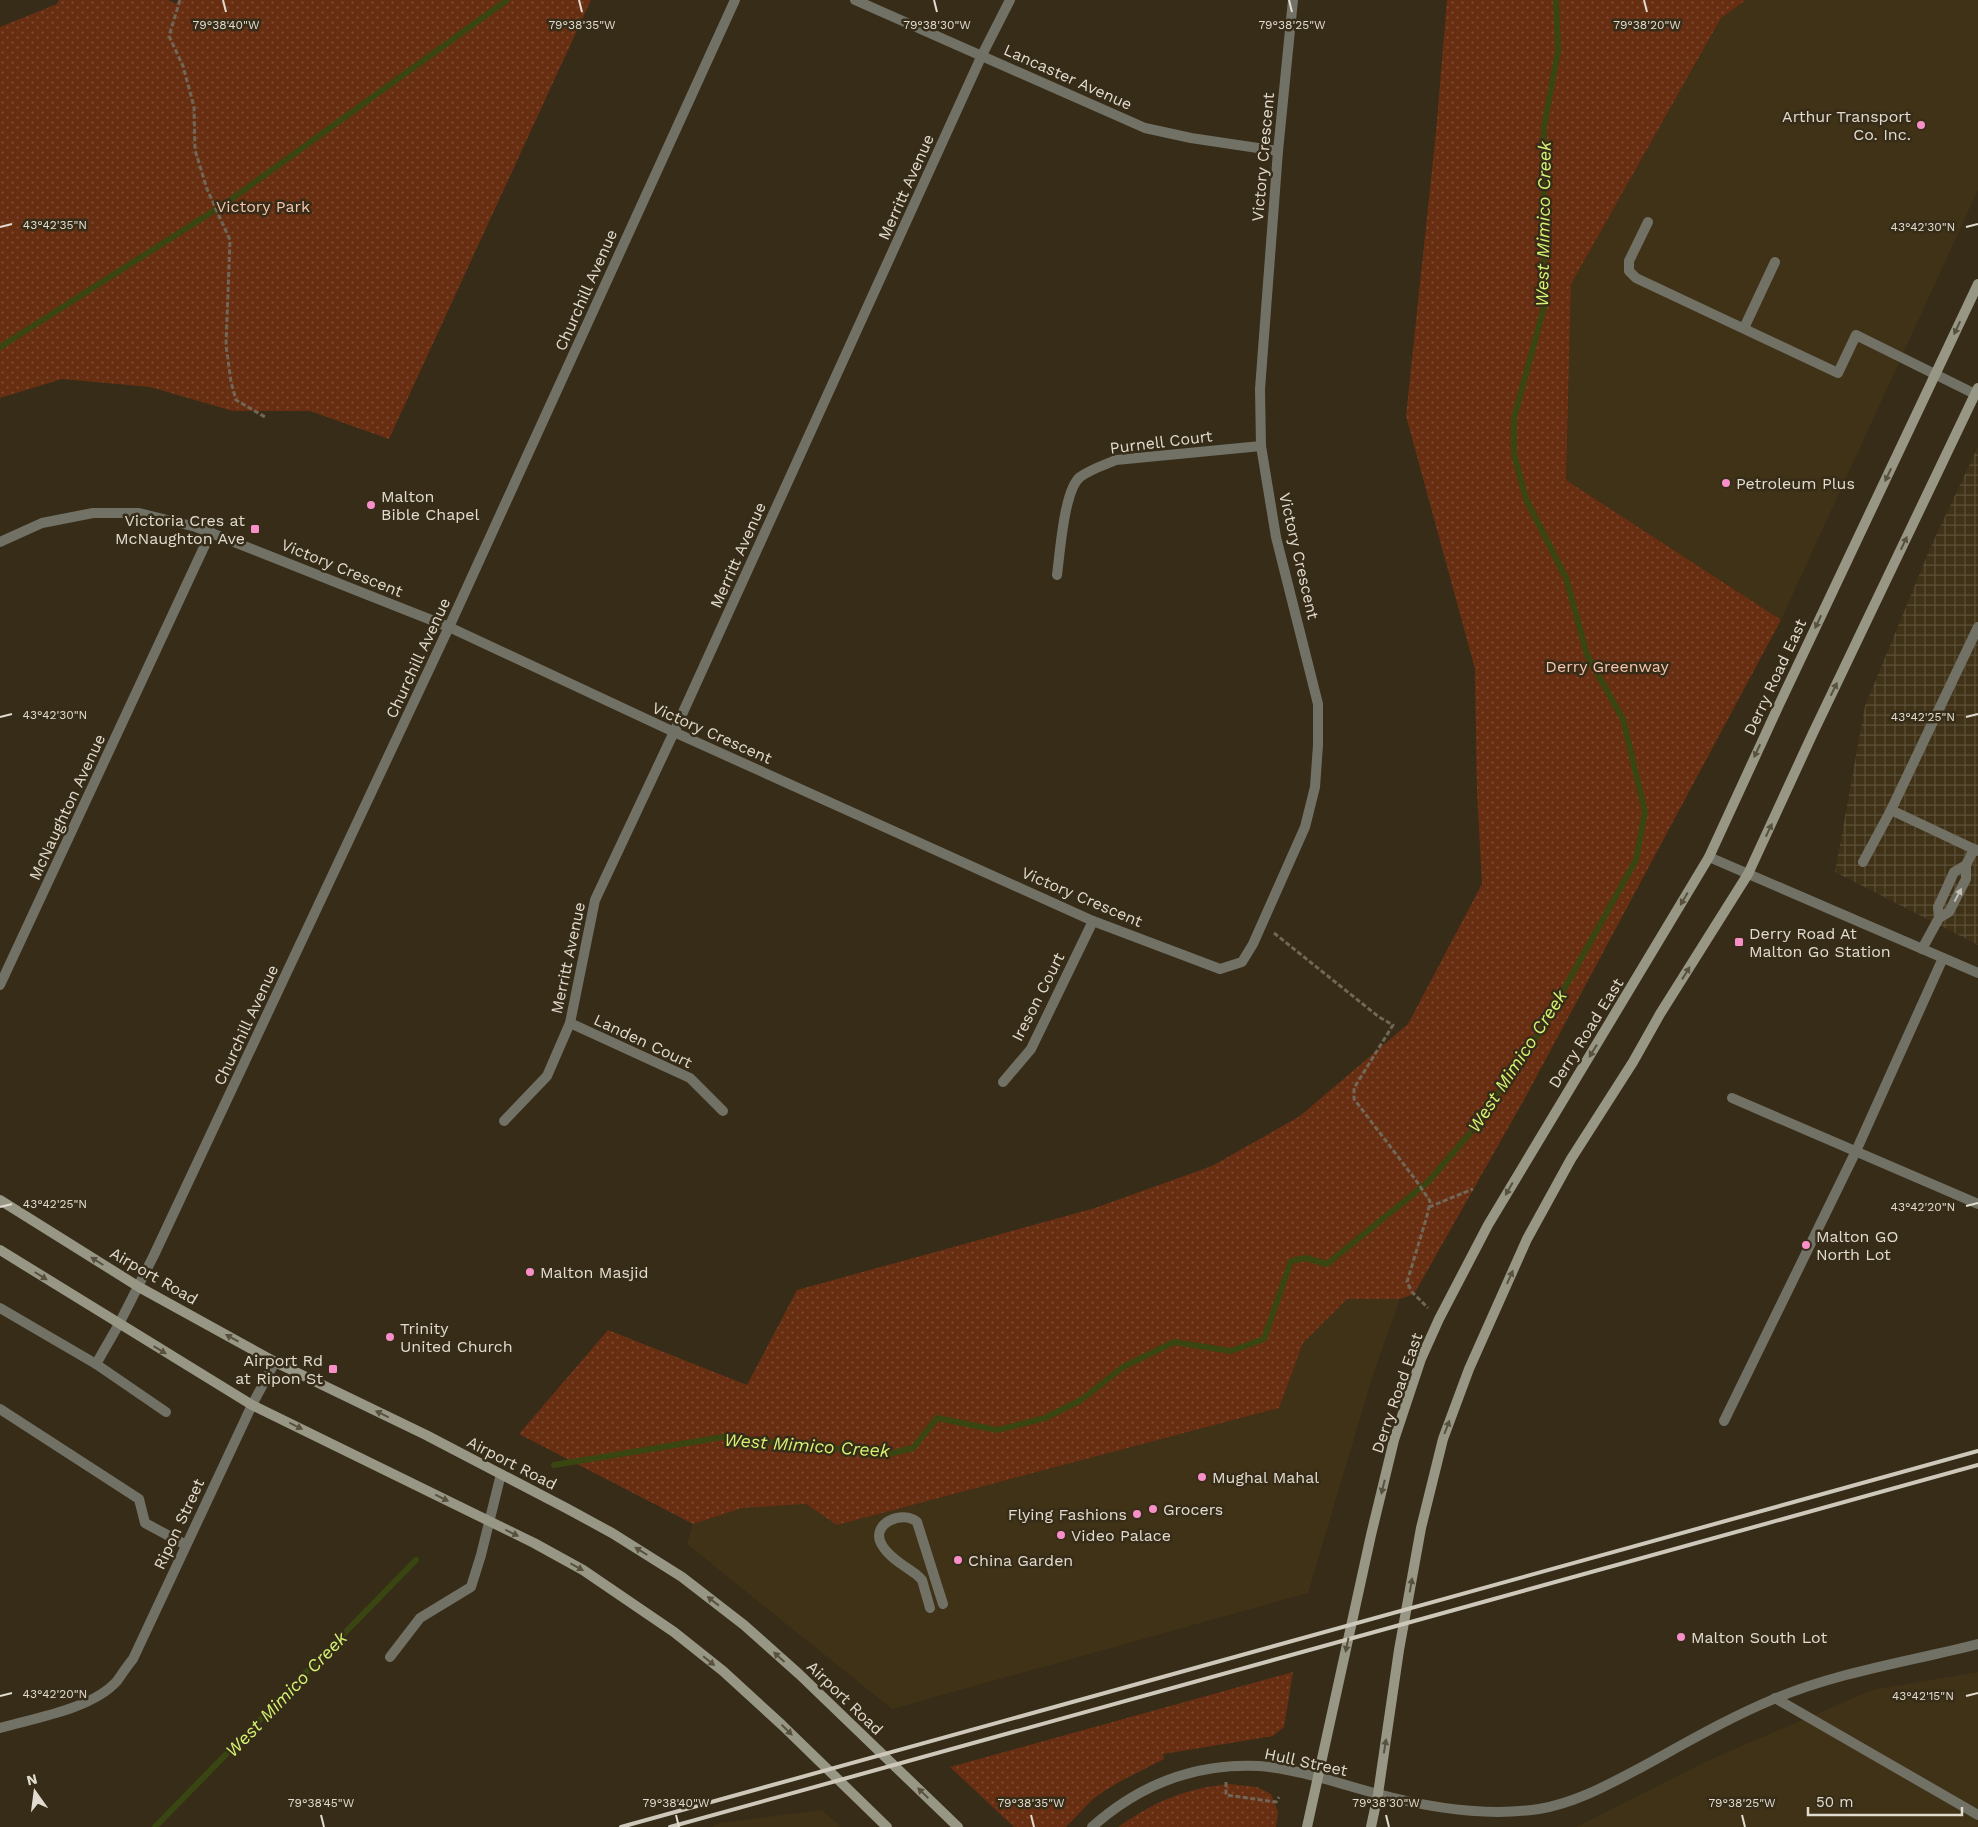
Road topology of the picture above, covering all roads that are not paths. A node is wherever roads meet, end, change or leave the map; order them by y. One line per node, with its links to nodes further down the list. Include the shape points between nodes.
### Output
1 (735, 0): 17 (street, Churchill Avenue)
2 (855, 0): 5 (street, Lancaster Avenue)
3 (1010, 0): 5 (street, Merritt Avenue)
4 (1293, 0): 6 (street, Victory Crescent)
5 (982, 56): 6 (street, Lancaster Avenue, via 1145,128); 19 (street, Merritt Avenue)
6 (1278, 151): 13 (street, Victory Crescent, via 1260,389)
7 (1648, 222): 10 (street, via 1629,261 1629,271 1636,278)
8 (1775, 262): 10 (street)
9 (1978, 284): 11 (main road, Derry Road East, one-way to 11)
10 (1744, 328): 11 (street, via 1838,373 1856,335)
11 (1936, 374): 12 (street); 22 (main road, Derry Road East, one-way to 22)
12 (1976, 391): 24 (main road, one-way to 12)
13 (1261, 446): 16 (street, Purnell Court, via 1116,460 1079,478 1068,500); 25 (street, Victory Crescent, via 1276,537 1318,704 1315,787 1305,827 1242,962 1220,969)
14 (211, 532): 15 (street, Victory Crescent, via 139,513 93,513 42,523); 17 (street, Victory Crescent); 29 (street, McNaughton Avenue)
15 (0, 542)
16 (1057, 575)
17 (450, 627): 19 (street, Victory Crescent); 39 (street, Churchill Avenue)
18 (1978, 627): 20 (street)
19 (674, 732): 25 (street, Victory Crescent); 30 (street, Merritt Avenue, via 595,900)
20 (1891, 810): 21 (street); 23 (street)
21 (1976, 850): 26 (street, via 1966,865 1966,879 1949,912 1939,918)
22 (1709, 857): 24 (street); 57 (main road, Derry Road East, one-way to 57, via 1488,1225 1422,1359 1394,1440)
23 (1863, 862)
24 (1748, 874): 26 (street); 58 (main road, one-way to 24, via 1421,1528 1443,1439 1469,1369 1527,1239 1571,1158)
25 (1093, 921): 31 (street, Ireson Court, via 1031,1049)
26 (1922, 949): 27 (street)
27 (1943, 958): 28 (street); 35 (street)
28 (1978, 973)
29 (0, 985)
30 (570, 1023): 33 (street, Landen Court, via 690,1078); 34 (street, Merritt Avenue, via 547,1076)
31 (1003, 1082)
32 (1732, 1098): 35 (street)
33 (723, 1111)
34 (504, 1121)
35 (1856, 1151): 37 (street); 47 (street)
36 (1, 1203): 39 (main road, Airport Road, one-way to 36)
37 (1978, 1204)
38 (0, 1250): 41 (main road, one-way to 41)
39 (139, 1287): 41 (street, Churchill Avenue); 42 (main road, Airport Road, one-way to 39)
40 (0, 1308): 43 (street)
41 (119, 1324): 43 (street, Churchill Avenue); 44 (main road, one-way to 44)
42 (274, 1362): 44 (street, Ripon Street); 48 (main road, Airport Road, one-way to 42)
43 (96, 1364): 46 (street)
44 (252, 1405): 49 (main road, one-way to 49); 50 (street, Ripon Street)
45 (0, 1409): 50 (street, via 139,1499 145,1523)
46 (166, 1412)
47 (1724, 1421)
48 (501, 1474): 49 (street); 61 (main road, Airport Road, one-way to 48, via 799,1674 682,1577 612,1533)
49 (489, 1522): 54 (street, via 471,1587 420,1618); 60 (main road, one-way to 60, via 583,1570 674,1632 752,1697)
50 (186, 1545): 56 (street, Ripon Street, via 132,1659 116,1682 77,1707)
51 (943, 1604): 52 (street, via 917,1522 913,1518 892,1519 880,1530 882,1545 922,1580)
52 (930, 1608)
53 (1978, 1644): 55 (street, Hull Street, via 1815,1684)
54 (390, 1657)
55 (1775, 1698): 58 (street, Hull Street, via 1600,1789 1539,1808 1471,1812); 59 (street)
56 (0, 1728)
57 (1319, 1778): 58 (street, Hull Street); 62 (street, Hull Street, via 1260,1766 1197,1772 1149,1787); 63 (main road, Derry Road East)
58 (1378, 1794): 64 (main road)
59 (1978, 1815)
60 (887, 1827)
61 (958, 1827)
62 (1092, 1827)
63 (1307, 1827)
64 (1371, 1827)

